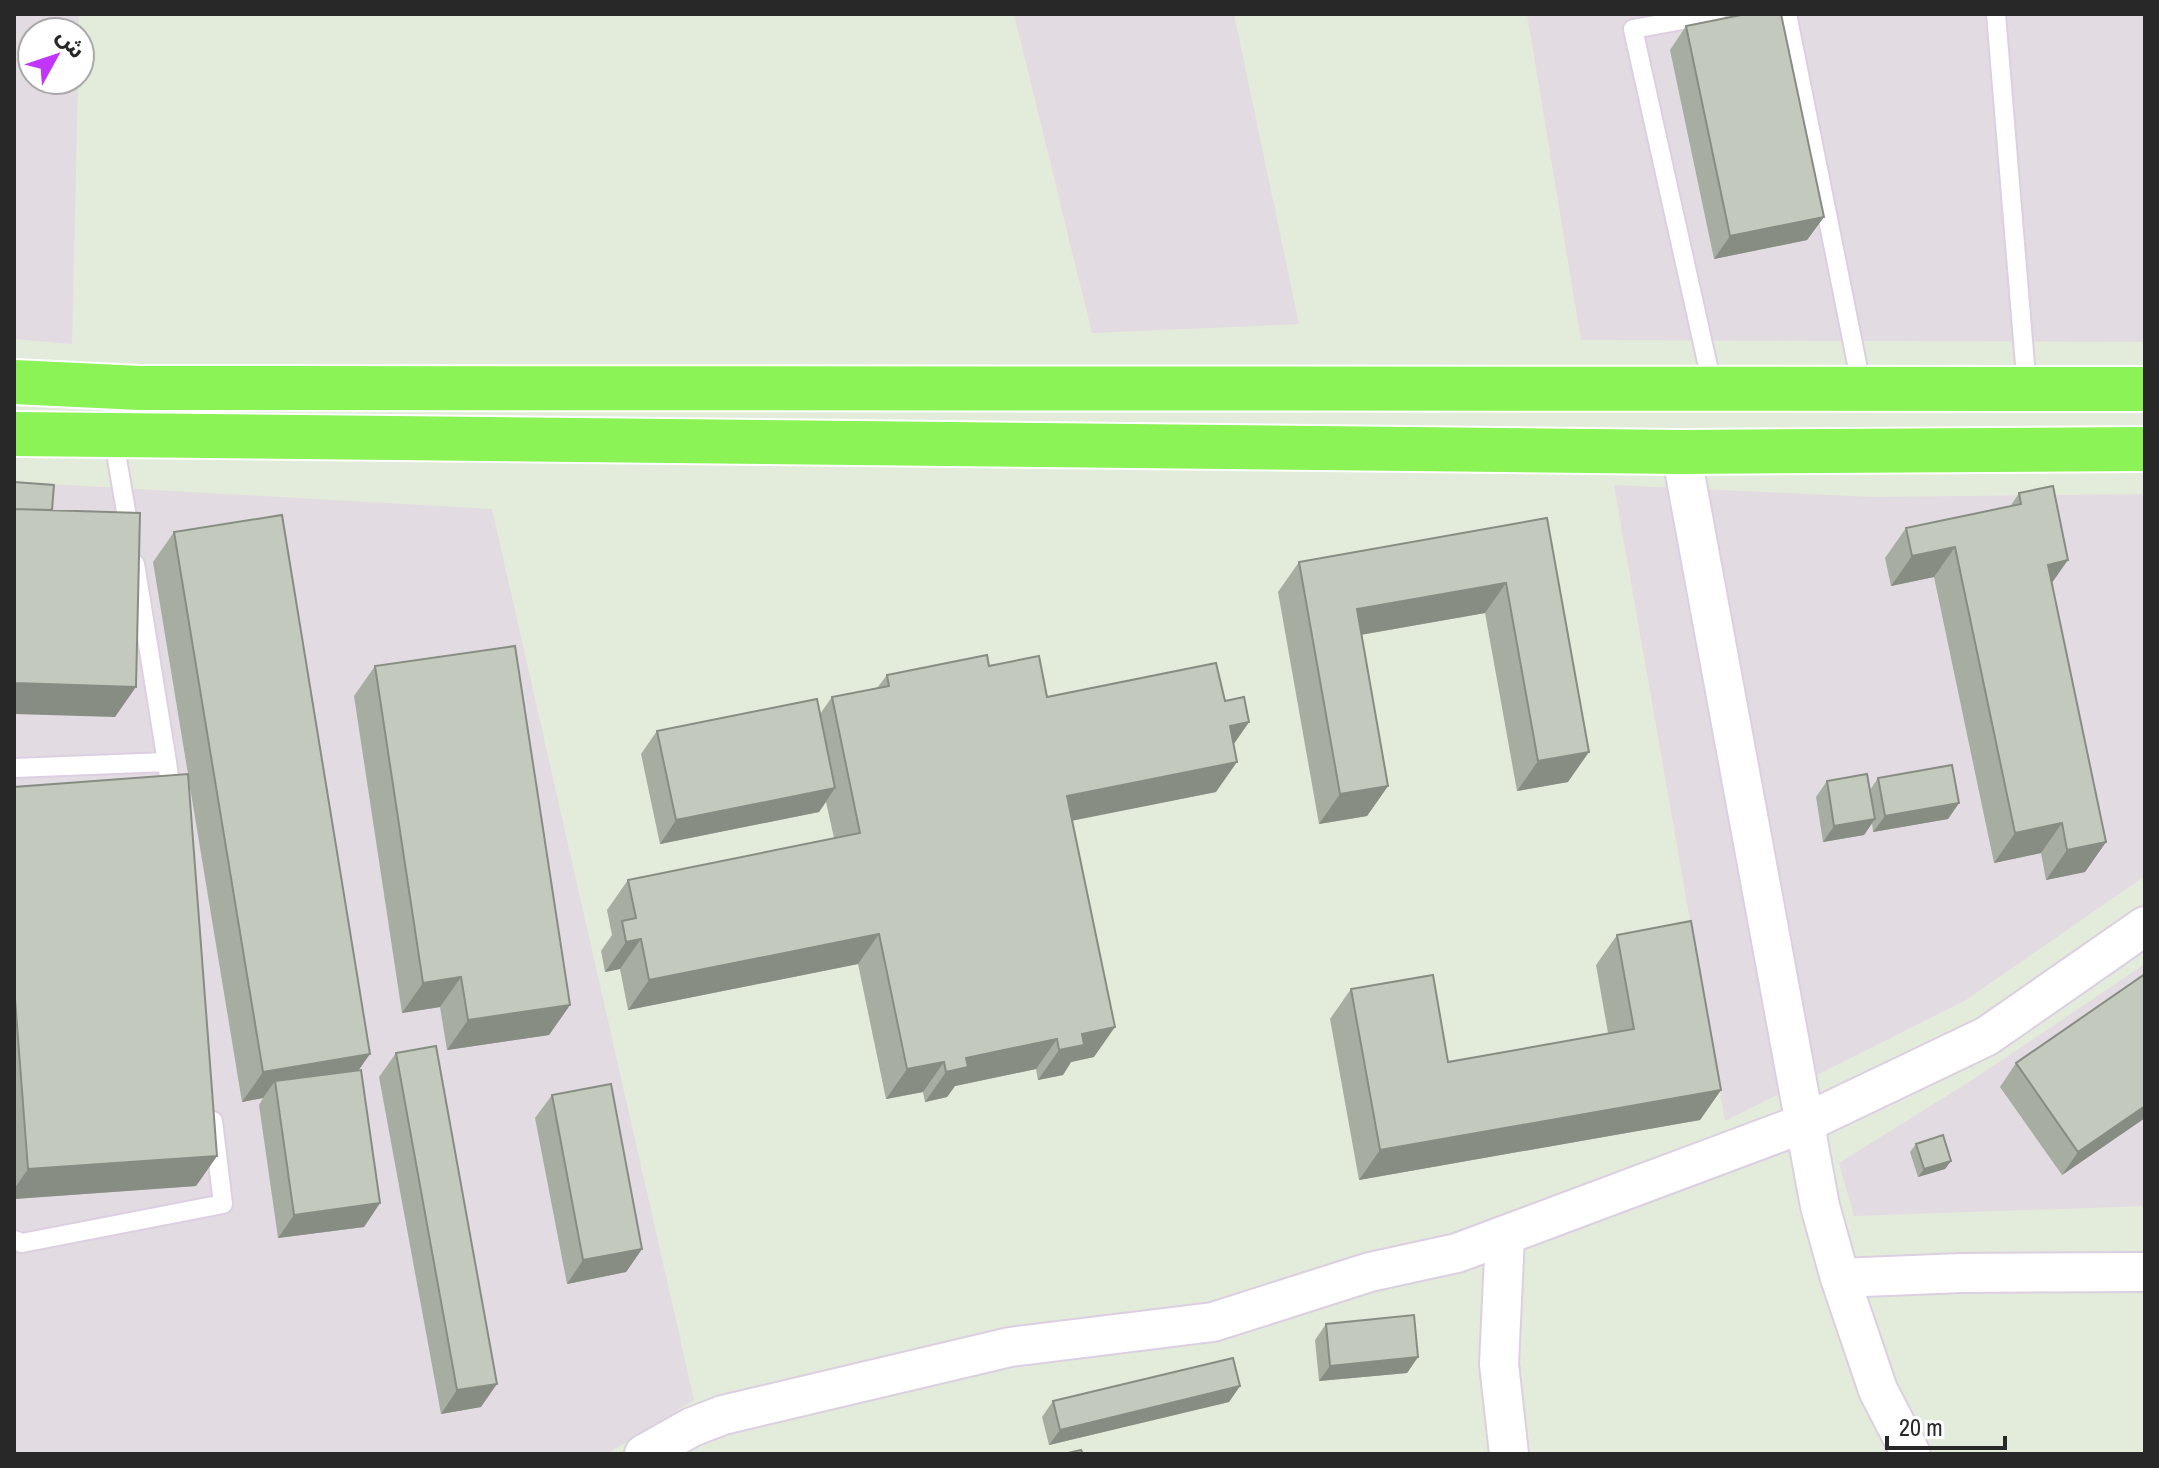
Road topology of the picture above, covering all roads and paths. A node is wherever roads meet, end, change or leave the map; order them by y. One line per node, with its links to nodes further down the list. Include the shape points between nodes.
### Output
1 (1716, 14): 8 (lane, via 1633,29)
2 (1787, 14): 5 (lane)
3 (1996, 14): 6 (lane)
4 (14, 382): 8 (main road, via 172,388)
5 (1862, 389): 6 (main road); 8 (main road)
6 (2027, 389): 7 (main road)
7 (2145, 389)
8 (1714, 390)
9 (14, 434): 10 (main road)
10 (113, 435): 12 (main road); 13 (lane)
11 (2145, 449): 12 (main road)
12 (1681, 452): 18 (street)
13 (167, 762): 14 (lane); 15 (lane)
14 (14, 768)
15 (175, 820)
16 (2145, 926): 18 (street, via 1987,1036)
17 (210, 1095): 20 (lane, via 223,1204 22,1243)
18 (1805, 1123): 19 (street); 22 (street)
19 (1505, 1236): 23 (street, via 1213,1322 1010,1347 723,1415); 24 (street, via 1499,1364)
20 (14, 1240)
21 (2145, 1272): 22 (street)
22 (1840, 1278): 25 (street, via 1878,1390)
23 (644, 1454)
24 (1509, 1454)
25 (1911, 1454)

